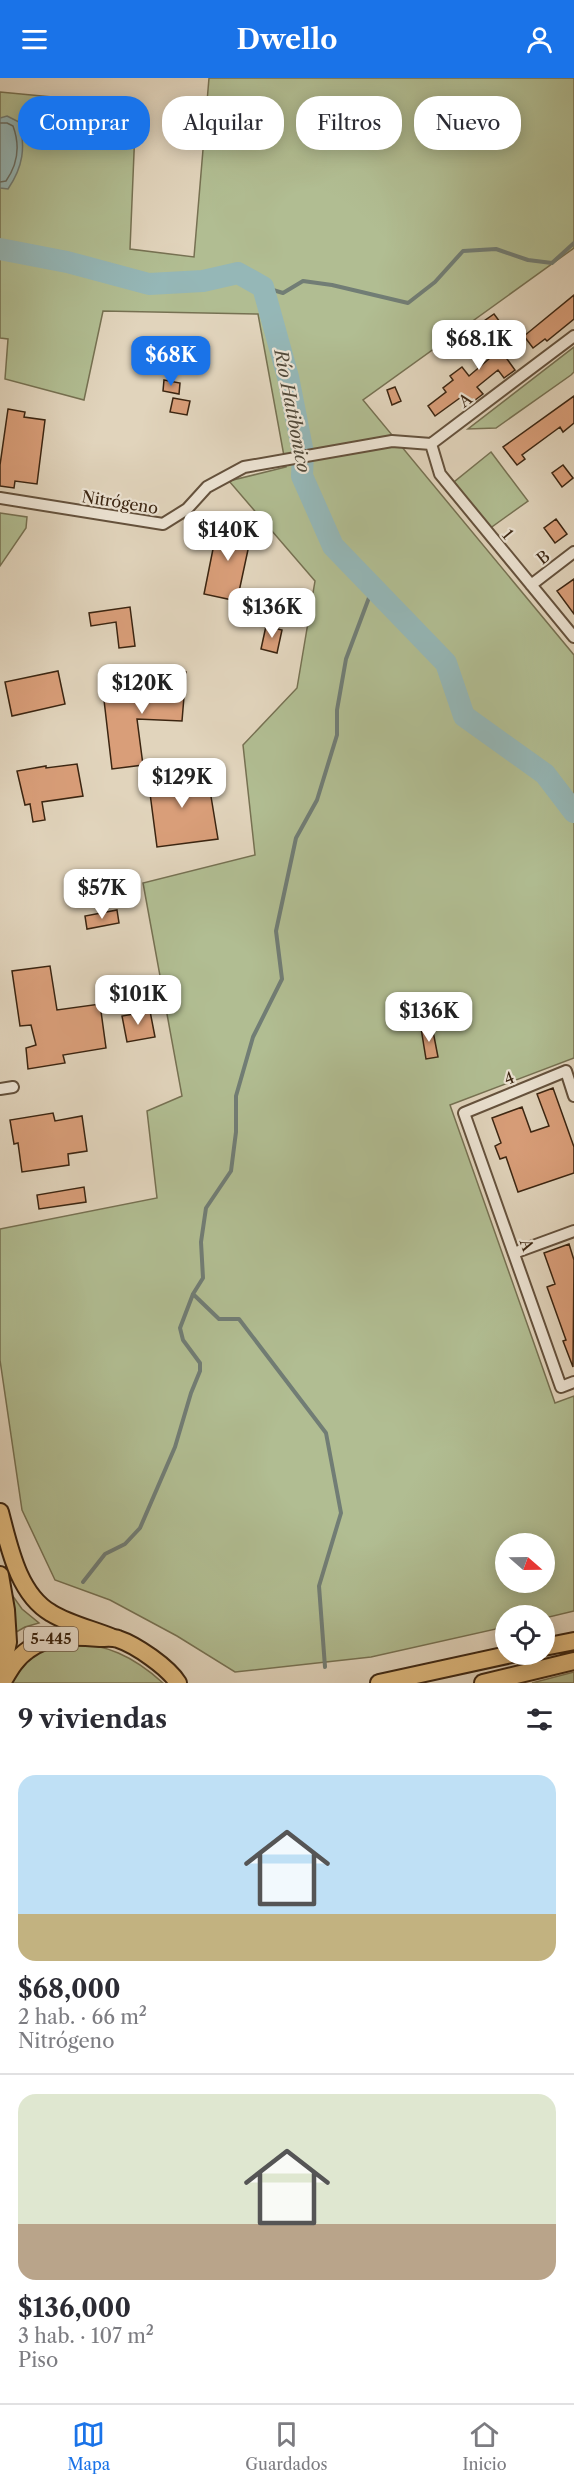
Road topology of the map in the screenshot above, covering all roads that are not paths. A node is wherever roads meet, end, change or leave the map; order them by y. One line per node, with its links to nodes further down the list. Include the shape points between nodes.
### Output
1 (574, 336): 2 (street, A)
2 (431, 444): 3 (street, Nitrógeno, via 392,441 244,467 207,487 187,509 163,524); 5 (street, 1, via 440,474)
3 (0, 498)
4 (574, 552): 5 (street, B)
5 (531, 585): 6 (street, 1)
6 (574, 638)
7 (13, 1087): 8 (street)
8 (0, 1089)
9 (574, 1096): 10 (street, 4, via 566,1071)
10 (464, 1113): 12 (street, A)
11 (574, 1231): 12 (street)
12 (514, 1253): 13 (street, A, via 561,1387)
13 (574, 1382)
14 (0, 1512): 16 (main road, via 15,1568 48,1612)
15 (0, 1575): 23 (main road, via 8,1642)
16 (118, 1639): 22 (main road, 5-445); 23 (main road, 5-445, via 60,1636 43,1641 27,1650)
17 (574, 1641): 18 (main road)
18 (555, 1645)
19 (495, 1658): 20 (main road)
20 (483, 1661): 25 (main road); 26 (street)
21 (574, 1661): 26 (main road)
22 (175, 1678): 24 (main road)
23 (1, 1682)
24 (190, 1683)
25 (379, 1683)
26 (487, 1683)

